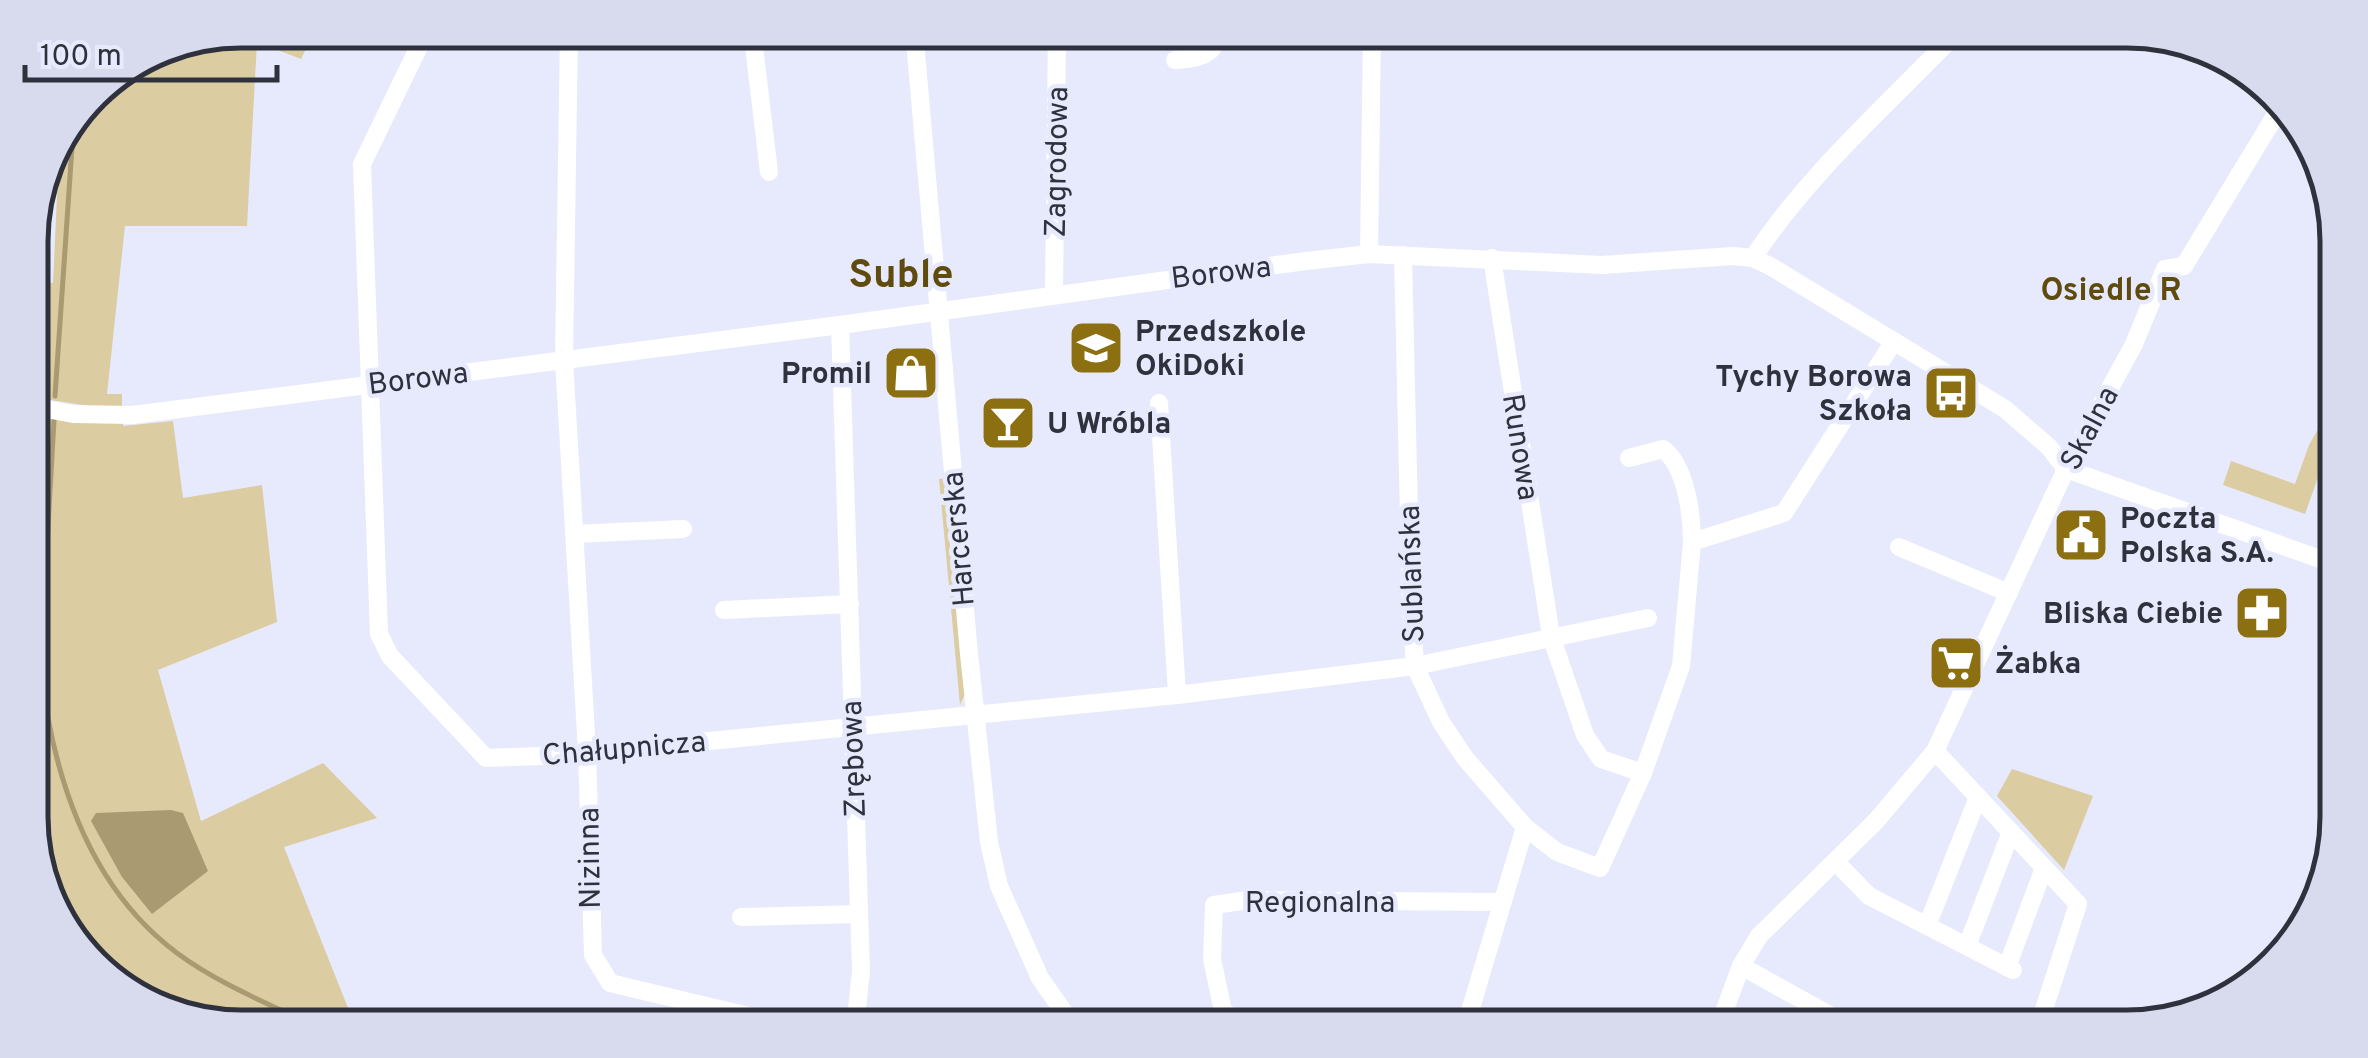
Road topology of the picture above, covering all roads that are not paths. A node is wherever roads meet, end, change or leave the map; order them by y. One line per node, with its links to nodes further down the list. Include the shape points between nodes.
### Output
1 (418, 48): 21 (street, via 362,164)
2 (569, 48): 20 (street, Nizinna)
3 (754, 48): 11 (street)
4 (916, 48): 17 (street, Harcerska)
5 (1057, 48): 16 (street, Zagrodowa)
6 (1212, 48): 9 (street, via 1201,58)
7 (1372, 48): 12 (street)
8 (1941, 48): 15 (street, via 1852,135)
9 (1175, 60)
10 (2275, 116): 25 (street, Skalna, via 2184,266 2165,268 2134,344)
11 (769, 172)
12 (1369, 254): 13 (street, Borowa); 16 (street, Borowa)
13 (1403, 255): 14 (street, Borowa); 36 (street, Sublańska)
14 (1492, 258): 15 (street, Borowa, via 1602,265); 35 (street, Runowa)
15 (1754, 258): 19 (street)
16 (1054, 294): 17 (street, Borowa)
17 (939, 310): 18 (street, Borowa); 38 (street, Harcerska)
18 (840, 325): 20 (street, Borowa); 32 (street, Zrębowa)
19 (1894, 341): 25 (street, via 2005,409); 28 (street, via 1784,513)
20 (564, 360): 21 (street, Borowa); 27 (street, Nizinna)
21 (370, 384): 23 (street, Borowa, via 132,415); 40 (street, Chałupnicza, via 379,634 390,656 486,758)
22 (1159, 403): 37 (street)
23 (48, 409)
24 (1629, 458): 28 (street, via 1663,448 1673,456)
25 (2066, 469): 30 (street); 31 (street, Skalna)
26 (683, 529): 27 (street)
27 (575, 534): 40 (street, Nizinna)
28 (1692, 542): 42 (street, via 1681,666)
29 (1899, 547): 31 (street)
30 (2320, 559)
31 (2008, 593): 41 (street, Skalna)
32 (850, 604): 33 (street); 39 (street, Zrębowa)
33 (724, 610)
34 (1648, 618): 35 (street)
35 (1552, 636): 36 (street); 42 (street, Runowa, via 1600,759)
36 (1416, 666): 37 (street, Chałupnicza); 44 (street, Sublańska, via 1465,758)
37 (1176, 696): 38 (street, Chałupnicza)
38 (975, 716): 39 (street, Chałupnicza); 56 (street, Harcerska, via 998,886)
39 (852, 726): 40 (street, Chałupnicza); 49 (street, Zrębowa)
40 (587, 751): 54 (street, Nizinna, via 592,946 602,974 610,983)
41 (1935, 751): 43 (street); 46 (street, Skalna)
42 (1643, 773): 44 (street, via 1600,868 1557,852)
43 (1978, 798): 45 (street); 51 (street)
44 (1525, 828): 48 (street)
45 (2011, 832): 47 (street); 52 (street)
46 (1832, 867): 51 (street, via 1869,896); 53 (street, Skalna, via 1760,936)
47 (2044, 868): 52 (street, via 2010,968); 61 (street, via 2078,904)
48 (1503, 902): 57 (street, Regionalna, via 1214,904 1212,959); 58 (street)
49 (859, 914): 50 (street); 55 (street, Zrębowa)
50 (741, 917)
51 (1928, 926): 52 (street)
52 (1966, 946)
53 (1742, 966): 59 (street, Skalna); 60 (street)
54 (723, 1010)
55 (857, 1010)
56 (1058, 1010)
57 (1223, 1010)
58 (1470, 1010)
59 (1725, 1010)
60 (1821, 1010)
61 (2044, 1010)

